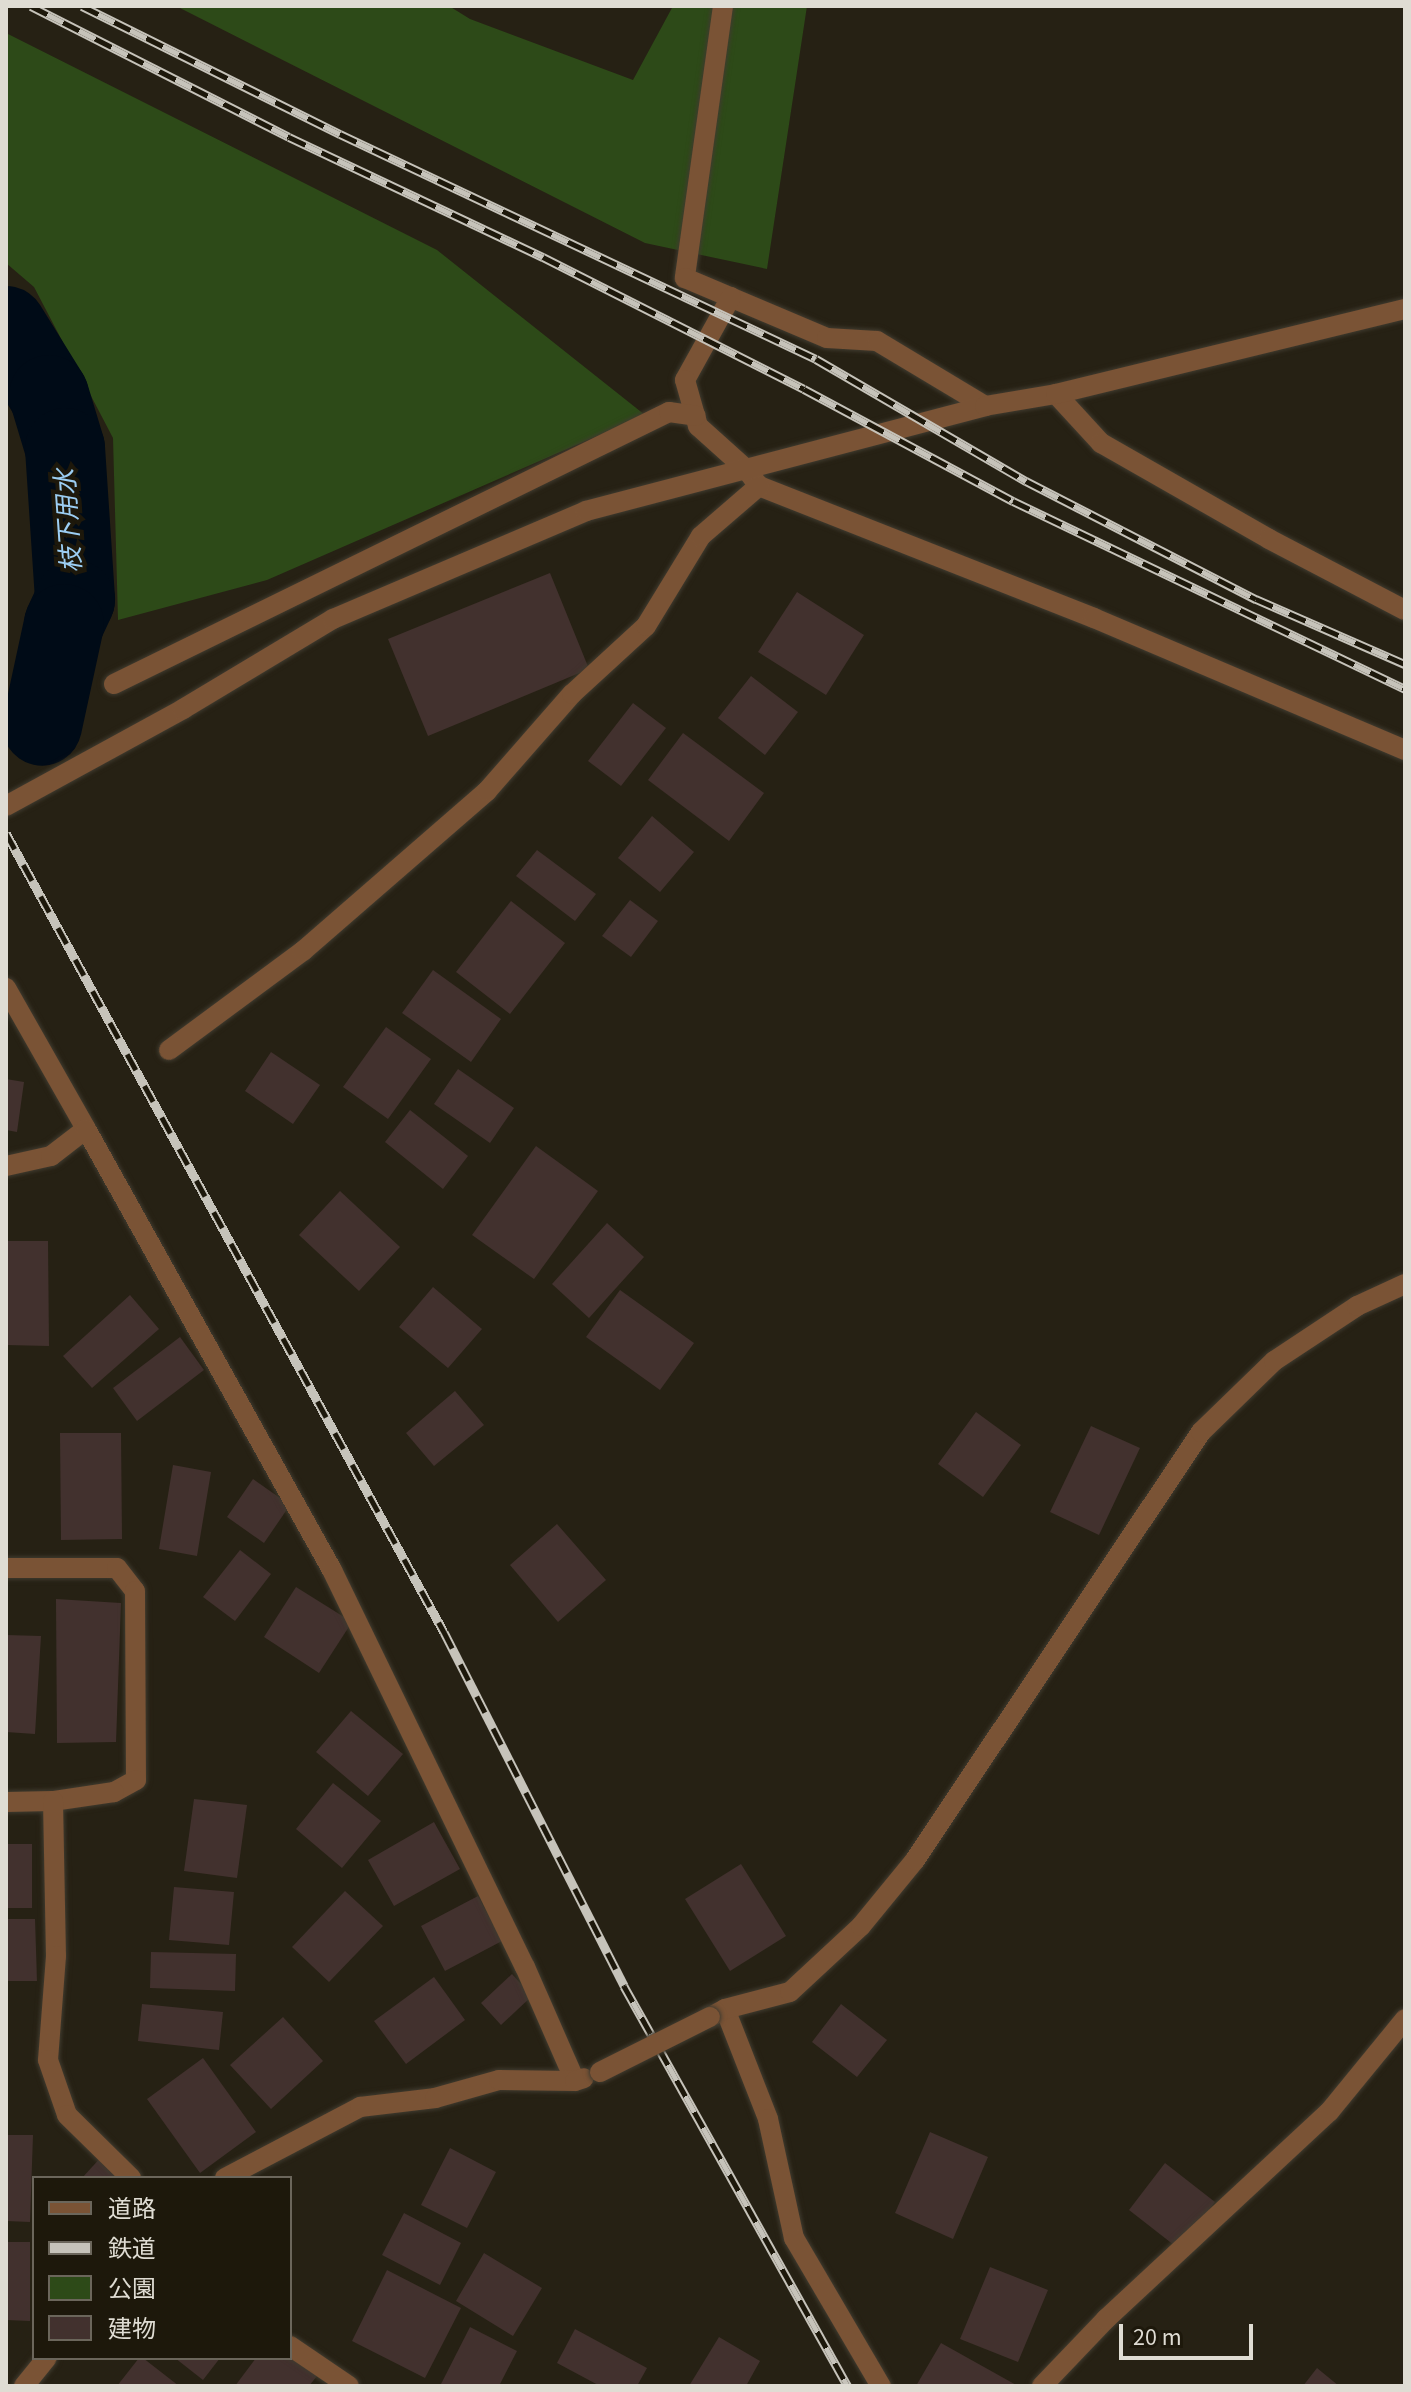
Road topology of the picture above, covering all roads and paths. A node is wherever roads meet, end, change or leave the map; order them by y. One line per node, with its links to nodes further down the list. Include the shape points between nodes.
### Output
1 (723, 6): 2 (street, via 685,278)
2 (731, 297): 5 (street, via 827,338 877,341); 6 (street, via 685,380)
3 (1405, 309): 4 (street)
4 (1056, 394): 5 (street); 8 (street, via 1101,443)
5 (985, 406): 7 (street)
6 (696, 416): 7 (street, via 698,426); 9 (street, via 669,412)
7 (752, 477): 10 (street); 11 (street, via 586,511 333,619); 13 (street, via 701,536 646,626 572,694 487,791 303,951)
8 (1405, 610)
9 (114, 684)
10 (1405, 750)
11 (6, 806)
12 (6, 988): 14 (street)
13 (169, 1050)
14 (86, 1129): 15 (street, via 51,1156); 22 (street, via 332,1570)
15 (6, 1166)
16 (1405, 1284): 20 (street, via 1357,1306 1274,1361 1201,1432 915,1860 870,1915 790,1992)
17 (6, 1568): 18 (street, via 117,1568 135,1591 136,1780 114,1792)
18 (53, 1801): 19 (street); 23 (street, via 56,1956 48,2060 67,2115)
19 (6, 1802)
20 (718, 2013): 22 (street, bridge); 29 (street, via 768,2119 794,2238)
21 (1405, 2019): 30 (street, via 1329,2112 1106,2319)
22 (575, 2081): 24 (street, via 499,2080 435,2098 360,2107)
23 (129, 2176)
24 (229, 2176)
25 (292, 2347): 28 (street)
26 (45, 2360): 27 (street)
27 (24, 2386)
28 (349, 2386)
29 (881, 2386)
30 (1042, 2386)

